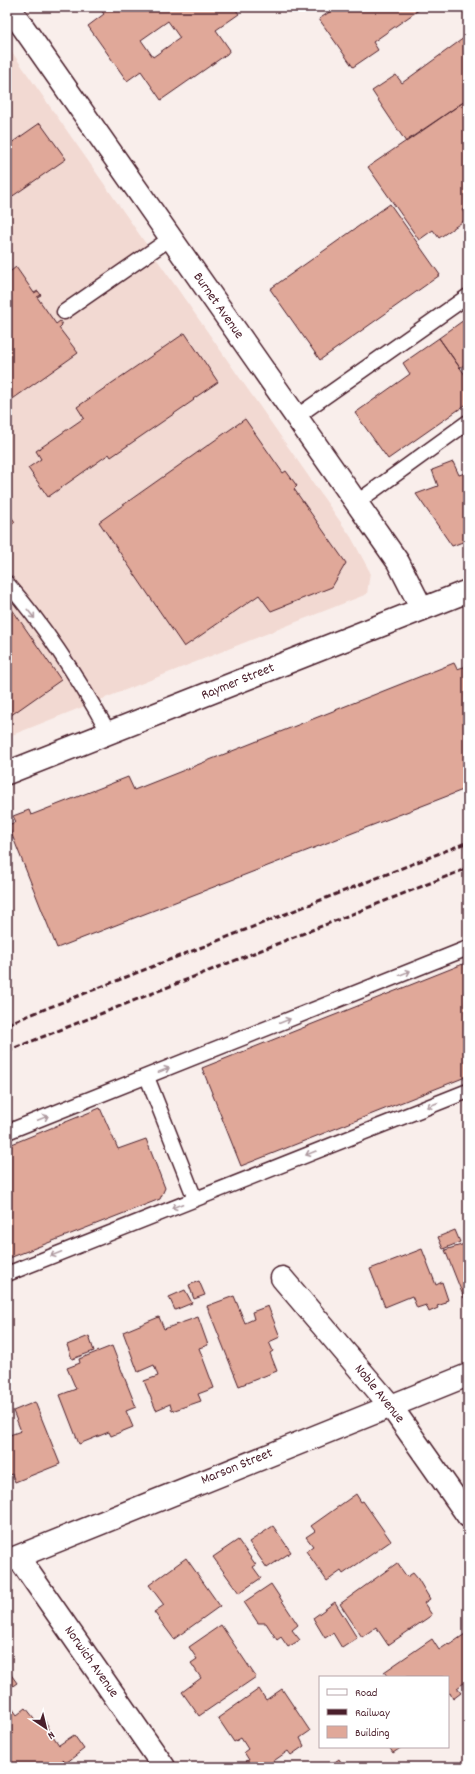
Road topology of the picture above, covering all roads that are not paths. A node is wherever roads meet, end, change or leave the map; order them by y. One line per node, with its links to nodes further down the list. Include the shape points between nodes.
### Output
1 (9, 7): 2 (street, Burnet Avenue)
2 (171, 238): 4 (lane); 5 (street, Burnet Avenue)
3 (468, 296): 5 (lane)
4 (64, 312)
5 (296, 417): 7 (street, Burnet Avenue)
6 (468, 422): 7 (lane)
7 (356, 503): 10 (street, Burnet Avenue, via 398,562)
8 (7, 584): 11 (lane, one-way to 11, via 40,624 90,699)
9 (468, 590): 10 (street, Raymer Street)
10 (422, 609): 11 (street, Raymer Street)
11 (109, 733): 12 (street, Raymer Street)
12 (7, 773)
13 (468, 948): 14 (lane, one-way to 13)
14 (147, 1077): 16 (lane, one-way to 14); 17 (lane)
15 (468, 1091): 17 (lane, one-way to 17)
16 (7, 1132)
17 (195, 1199): 18 (lane, one-way to 18)
18 (7, 1274)
19 (282, 1278): 21 (street, Noble Avenue)
20 (468, 1375): 21 (street, Marson Street)
21 (390, 1405): 22 (street, Noble Avenue); 23 (street, Marson Street)
22 (468, 1516)
23 (12, 1559): 24 (street, Norwich Avenue)
24 (164, 1767)

